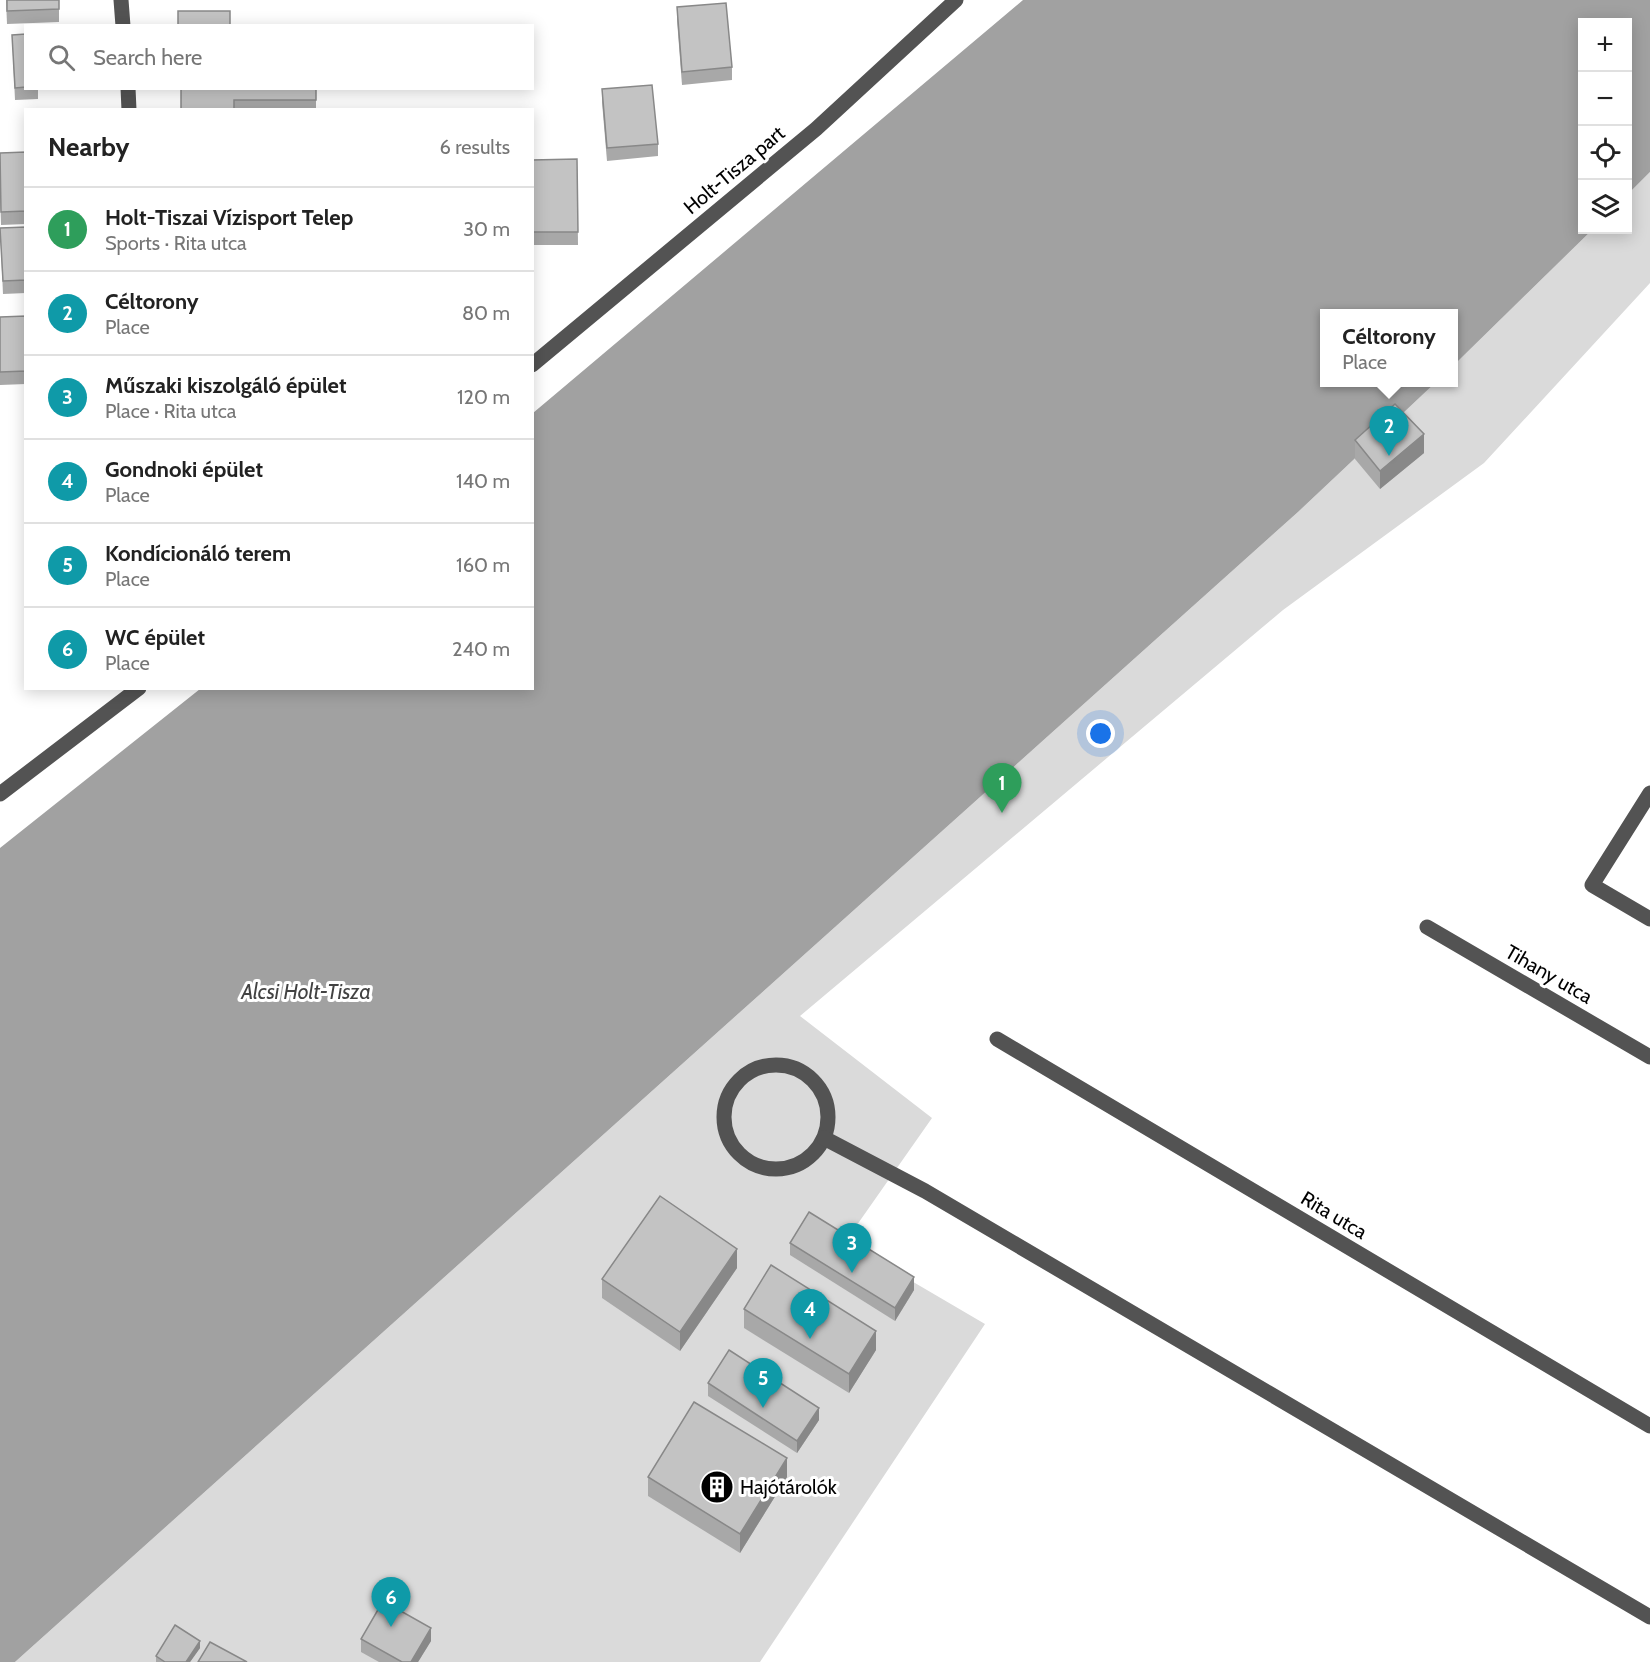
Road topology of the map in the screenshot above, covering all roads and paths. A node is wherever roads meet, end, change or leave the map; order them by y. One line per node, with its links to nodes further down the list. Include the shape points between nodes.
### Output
1 (121, 0): 3 (street)
2 (956, 0): 6 (street, Holt-Tisza part, via 816,129)
3 (123, 24)
4 (128, 90): 5 (street)
5 (129, 108)
6 (534, 363)
7 (136, 690): 9 (street)
8 (1650, 793): 10 (street, via 1592,885)
9 (0, 794)
10 (1650, 919)
11 (1427, 927): 13 (street, Tihany utca)
12 (997, 1040): 15 (street, Rita utca)
13 (1650, 1057)
14 (824, 1138): 14 (street, via 829,1117 824,1096 809,1076 786,1065 767,1065 748,1072 728,1097 724,1115 727,1135 738,1152 751,1162 777,1169 794,1166 814,1152); 16 (street, via 925,1191)
15 (1650, 1426)
16 (1650, 1617)

